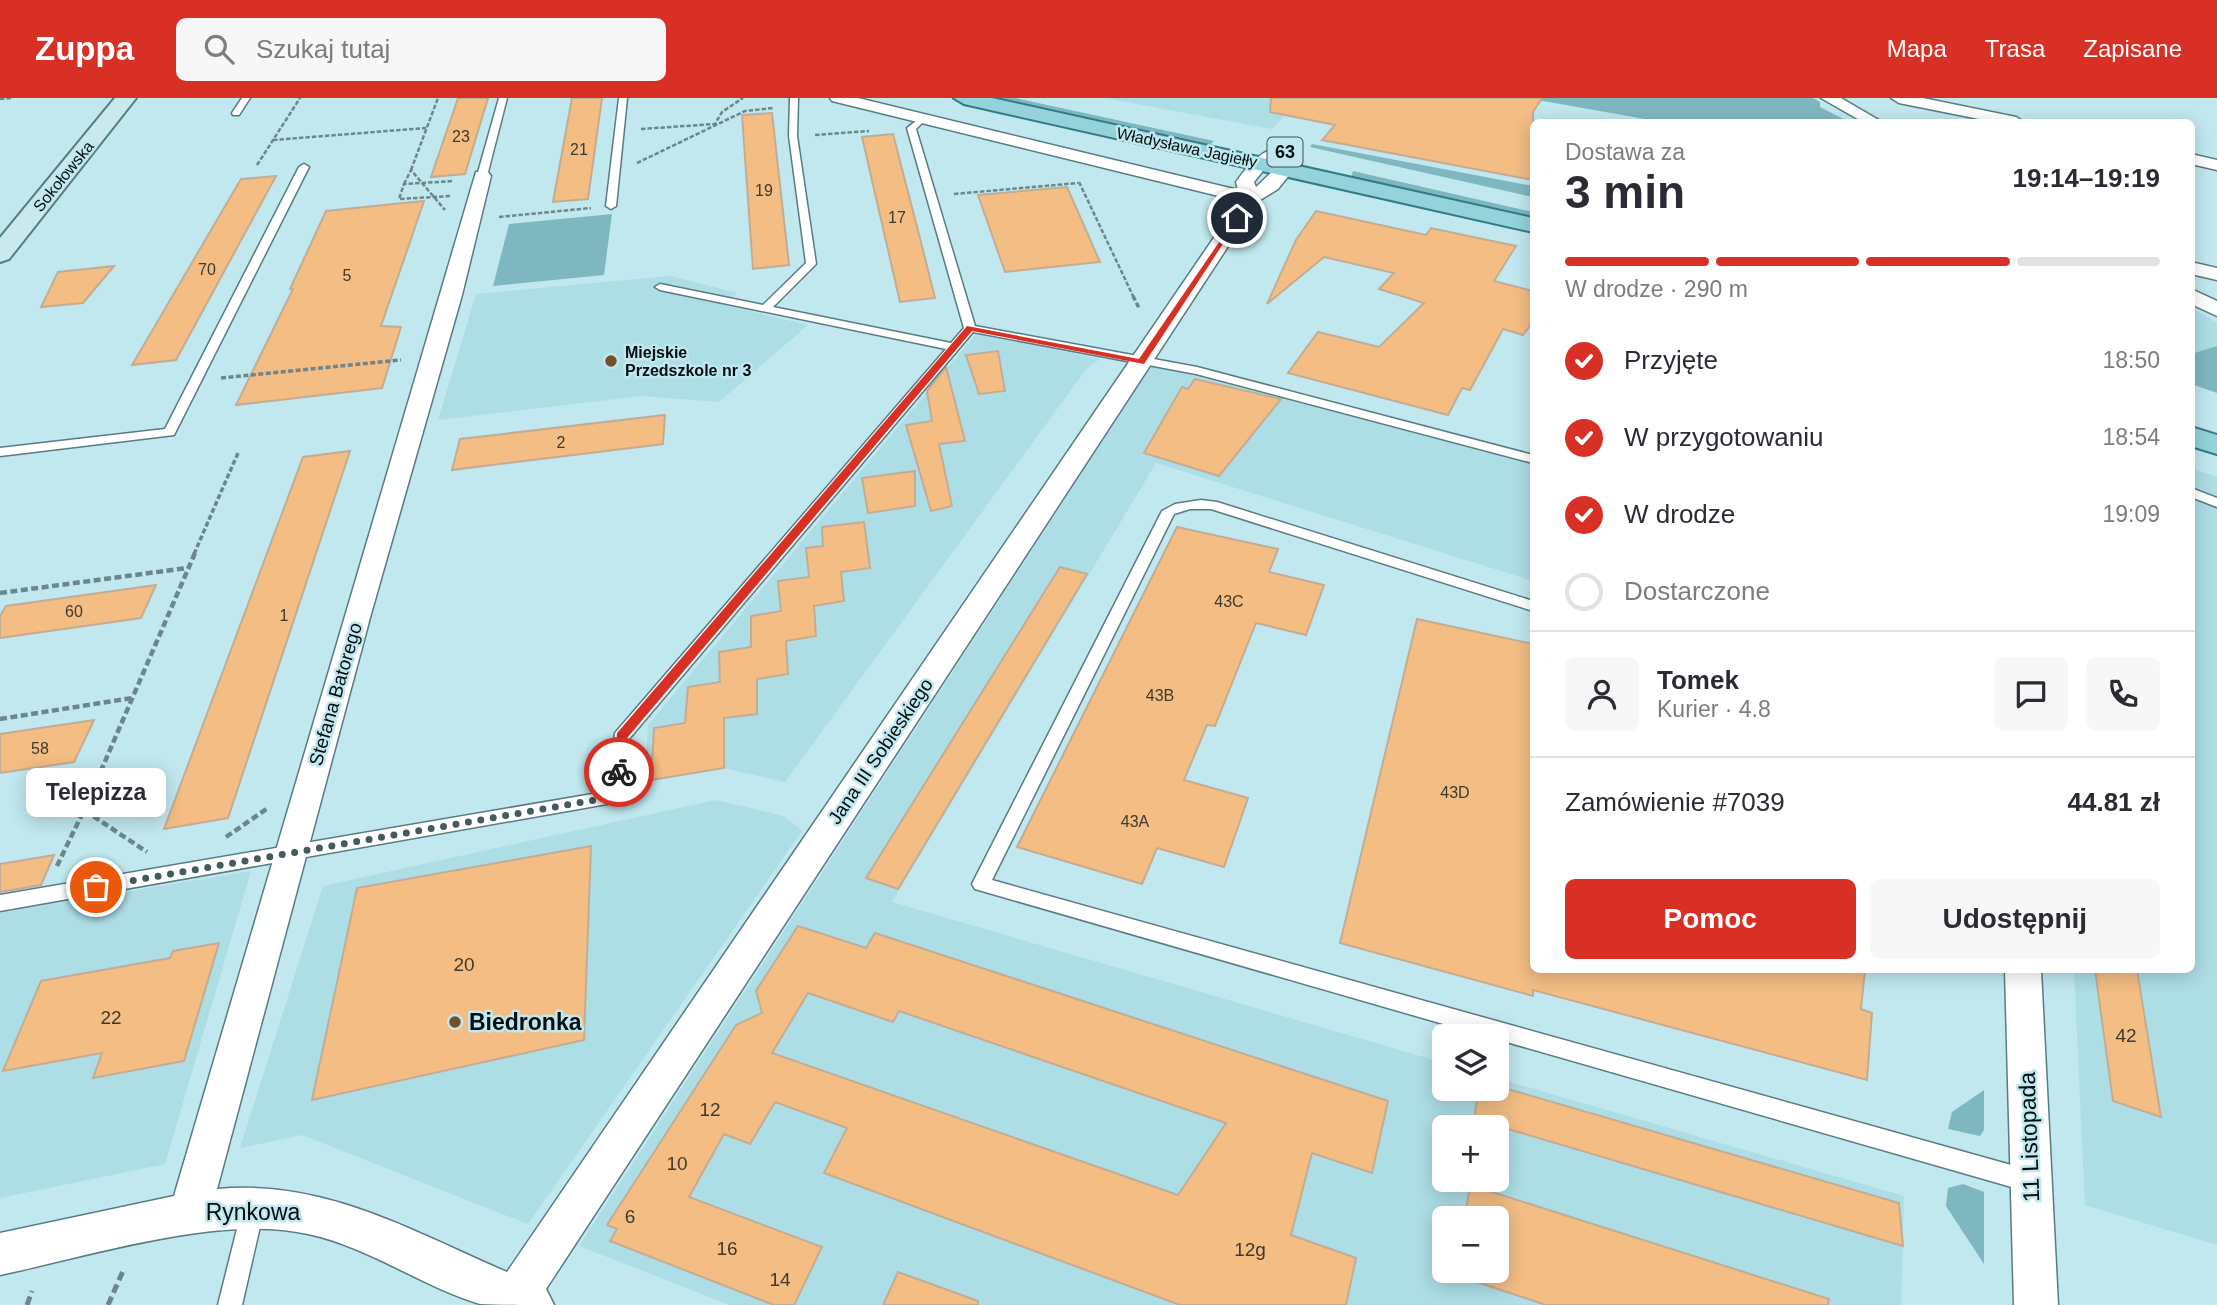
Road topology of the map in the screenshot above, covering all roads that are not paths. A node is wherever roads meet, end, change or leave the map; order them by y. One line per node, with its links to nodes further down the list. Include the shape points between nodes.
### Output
1 (126, 98): 25 (street, Sokołowska)
2 (246, 98): 11 (lane)
3 (503, 98): 20 (lane)
4 (623, 98): 22 (lane)
5 (838, 98): 14 (street)
6 (964, 98): 17 (main road, Władysława Jagiełły / 63)
7 (1037, 98): 15 (main road, Władysława Jagiełły / 63)
8 (1829, 98): 12 (street)
9 (1899, 98): 13 (street)
10 (793, 102): 30 (lane, via 793,136 811,264)
11 (236, 113)
12 (1868, 119)
13 (2001, 119)
14 (916, 124): 21 (street); 32 (lane)
15 (1284, 160): 17 (main road, Władysława Jagiełły / 63); 21 (street, Jana III Sobieskiego, via 1272,185); 23 (main road, Władysława Jagiełły / 63); 24 (main road, Władysława Jagiełły / 63)
16 (2195, 160): 18 (street)
17 (1260, 163): 21 (street, Jana III Sobieskiego, via 1245,182)
18 (2217, 165)
19 (304, 167): 39 (lane, via 170,432)
20 (471, 178): 44 (street, Stefana Batorego)
21 (1250, 198): 34 (street, Jana III Sobieskiego)
22 (611, 206)
23 (1530, 206)
24 (1530, 224)
25 (0, 254)
26 (2195, 269): 27 (street)
27 (2217, 274)
28 (660, 287): 30 (lane)
29 (2195, 297): 31 (street)
30 (767, 307): 33 (lane)
31 (2217, 310)
32 (970, 328): 33 (lane); 34 (lane)
33 (954, 347): 44 (lane, via 621,737 618,796)
34 (1141, 362): 40 (lane, via 1197,370); 51 (street, Jana III Sobieskiego)
35 (2195, 411): 36 (main road)
36 (2217, 419)
37 (2195, 437): 38 (main road)
38 (2217, 445)
39 (0, 452)
40 (1530, 458)
41 (2195, 494): 42 (lane)
42 (2217, 503)
43 (1530, 605): 47 (lane, via 1223,508 1189,503 1169,511 981,884)
44 (290, 854): 45 (lane); 49 (street, Stefana Batorego)
45 (0, 903)
46 (2023, 973): 47 (street, 11 Listopada)
47 (2031, 1182): 53 (street, 11 Listopada)
48 (254, 1208): 49 (street, Rynkowa); 51 (street, Rynkowa, via 314,1212); 52 (lane)
49 (190, 1213): 50 (street, Rynkowa)
50 (0, 1254)
51 (519, 1302)
52 (230, 1305)
53 (2036, 1305)

